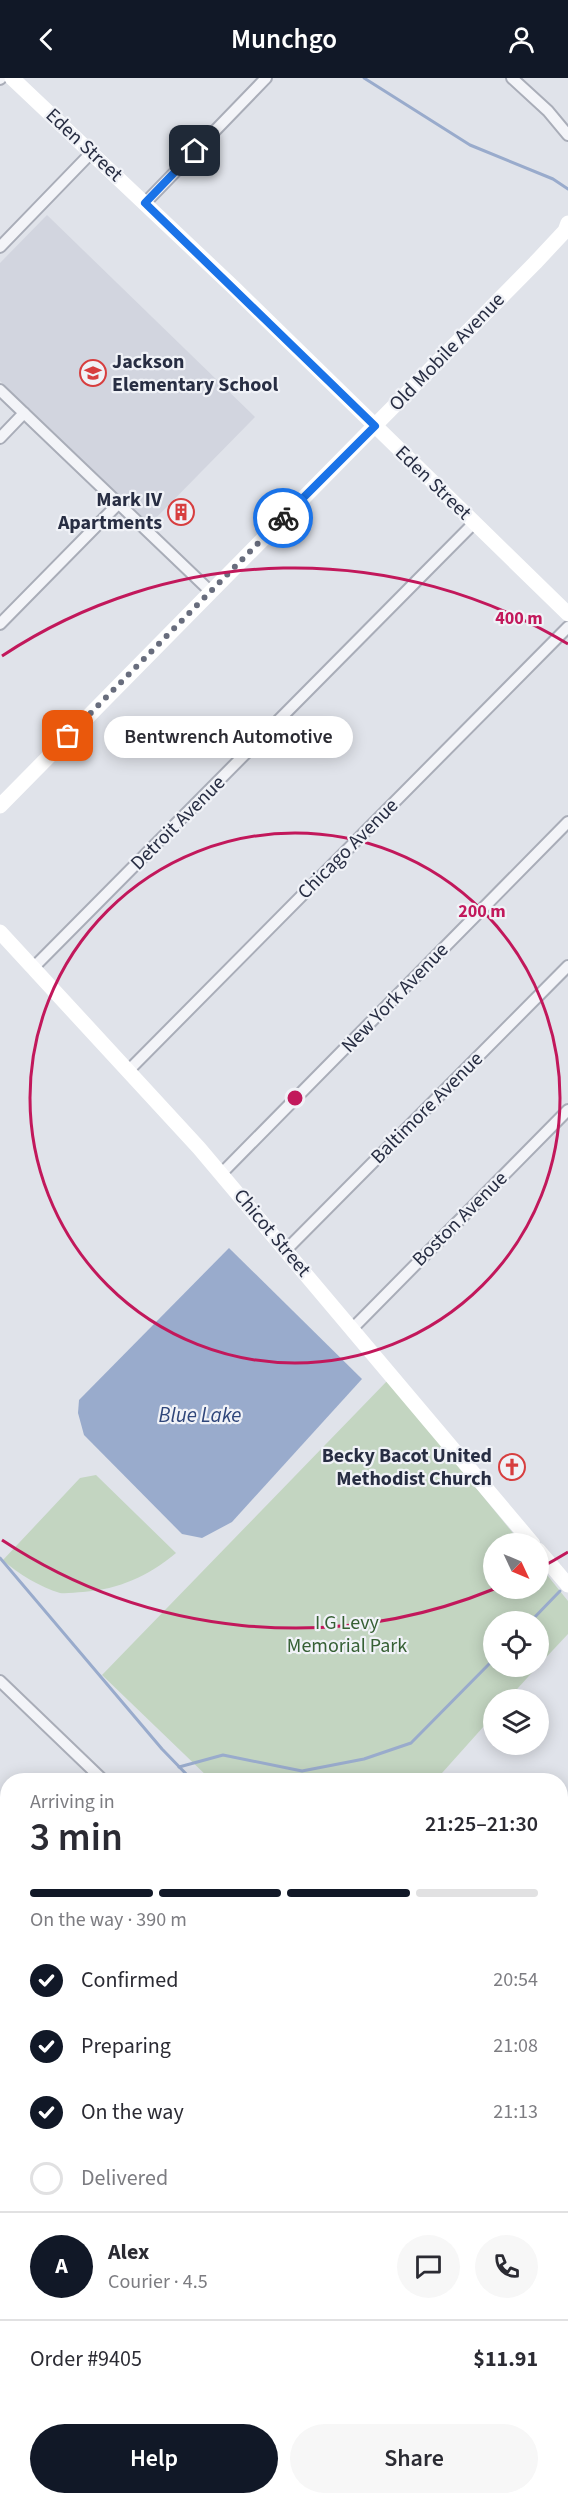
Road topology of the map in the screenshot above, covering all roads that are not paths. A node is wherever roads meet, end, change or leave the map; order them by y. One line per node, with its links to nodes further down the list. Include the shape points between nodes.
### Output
1 (12, 78): 5 (main road, Eden Street)
2 (266, 78): 6 (street)
3 (512, 78): 4 (street)
4 (568, 135)
5 (91, 153): 6 (main road, Eden Street); 8 (street)
6 (145, 203): 11 (main road, Eden Street)
7 (567, 228): 11 (main road, Old Mobile Avenue)
8 (0, 247)
9 (0, 390): 10 (street)
10 (24, 413): 12 (street); 13 (street)
11 (375, 426): 14 (main road, Eden Street); 15 (main road, Old Mobile Avenue)
12 (0, 438)
13 (119, 503): 15 (street); 17 (street)
14 (474, 523): 16 (main road, Eden Street); 23 (street, Detroit Avenue)
15 (211, 592): 19 (main road, Old Mobile Avenue)
16 (568, 614)
17 (0, 624)
18 (568, 627): 24 (street, Chicago Avenue)
19 (0, 806)
20 (568, 822): 26 (street, New York Avenue)
21 (0, 932): 23 (main road, Chicot Street)
22 (568, 966): 27 (street, Baltimore Avenue)
23 (33, 968): 24 (main road, Chicot Street)
24 (129, 1070): 26 (main road, Chicot Street)
25 (568, 1110): 28 (street, Boston Avenue)
26 (222, 1174): 27 (main road, Chicot Street)
27 (286, 1250): 28 (main road, Chicot Street)
28 (352, 1329): 29 (main road, Chicot Street)
29 (524, 1533)
30 (549, 1563): 31 (main road)
31 (568, 1585)
32 (0, 1681): 33 (street)
33 (96, 1773)

